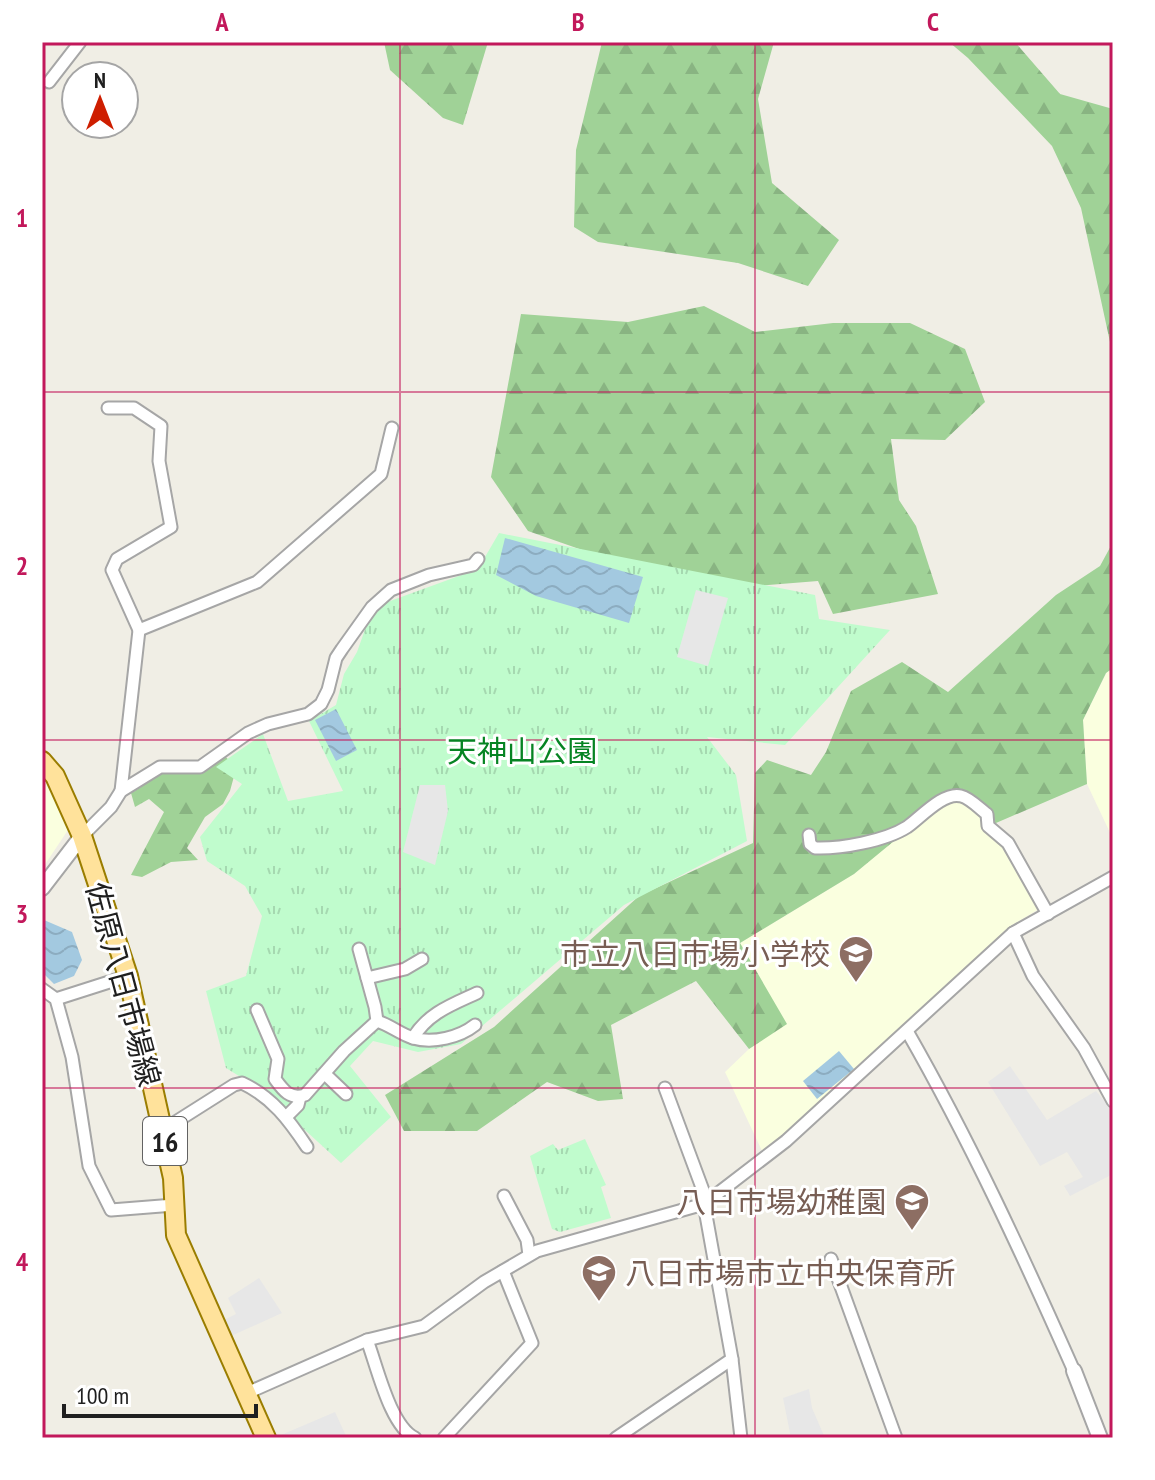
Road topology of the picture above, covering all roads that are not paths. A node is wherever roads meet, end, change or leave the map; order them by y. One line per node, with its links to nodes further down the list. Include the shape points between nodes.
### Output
1 (80, 42): 2 (street)
2 (49, 82)
3 (108, 408): 6 (street, via 134,408 161,426 159,461 171,527 117,559 112,570)
4 (392, 428): 6 (street, via 381,474 257,582)
5 (478, 559): 8 (street, via 381,598 336,658 328,690 308,714 248,733 200,767 160,767)
6 (139, 630): 8 (street)
7 (42, 761): 10 (main road, 佐原八日市場線 / 16, via 55,776)
8 (121, 791): 10 (street)
9 (809, 835): 13 (street, via 815,848 848,847 905,828 935,804 962,796 987,814 988,826 1008,843)
10 (82, 836): 12 (street); 17 (main road, 佐原八日市場線 / 16)
11 (1113, 877): 13 (street)
12 (42, 888)
13 (1048, 914): 14 (street)
14 (1013, 933): 25 (street); 31 (street, via 1033,976 1084,1048)
15 (359, 949): 18 (street)
16 (422, 959): 18 (street)
17 (128, 976): 21 (street); 33 (main road, 佐原八日市場線 / 16)
18 (367, 978): 23 (street)
19 (42, 989): 21 (street)
20 (477, 993): 26 (street, via 438,1011)
21 (56, 999): 37 (street, via 72,1057 89,1166 111,1210)
22 (257, 1010): 30 (street, via 278,1059 275,1079 285,1093)
23 (377, 1021): 26 (street); 27 (street)
24 (475, 1025): 26 (street, via 463,1035)
25 (907, 1031): 36 (street, via 786,1141); 43 (street, via 973,1153)
26 (413, 1038)
27 (325, 1074): 29 (street); 30 (street)
28 (665, 1088): 36 (street)
29 (346, 1094)
30 (300, 1097): 32 (street)
31 (1113, 1101)
32 (287, 1116): 33 (street, via 242,1083); 34 (street)
33 (163, 1130): 37 (main road, 佐原八日市場線 / 16)
34 (307, 1147)
35 (504, 1196): 38 (street, via 527,1240)
36 (704, 1204): 38 (street); 42 (street)
37 (174, 1205): 44 (main road, 佐原八日市場線 / 16, via 176,1235)
38 (529, 1255): 40 (street)
39 (831, 1259): 50 (street)
40 (503, 1271): 41 (street, via 424,1326); 47 (street, via 532,1343)
41 (367, 1340): 44 (street); 46 (street, via 390,1406 406,1433)
42 (732, 1359): 48 (street); 49 (street)
43 (1074, 1371): 51 (street)
44 (247, 1393): 45 (main road, 佐原八日市場線 / 16)
45 (266, 1438)
46 (415, 1438)
47 (444, 1438)
48 (616, 1438)
49 (741, 1438)
50 (896, 1438)
51 (1100, 1438)

